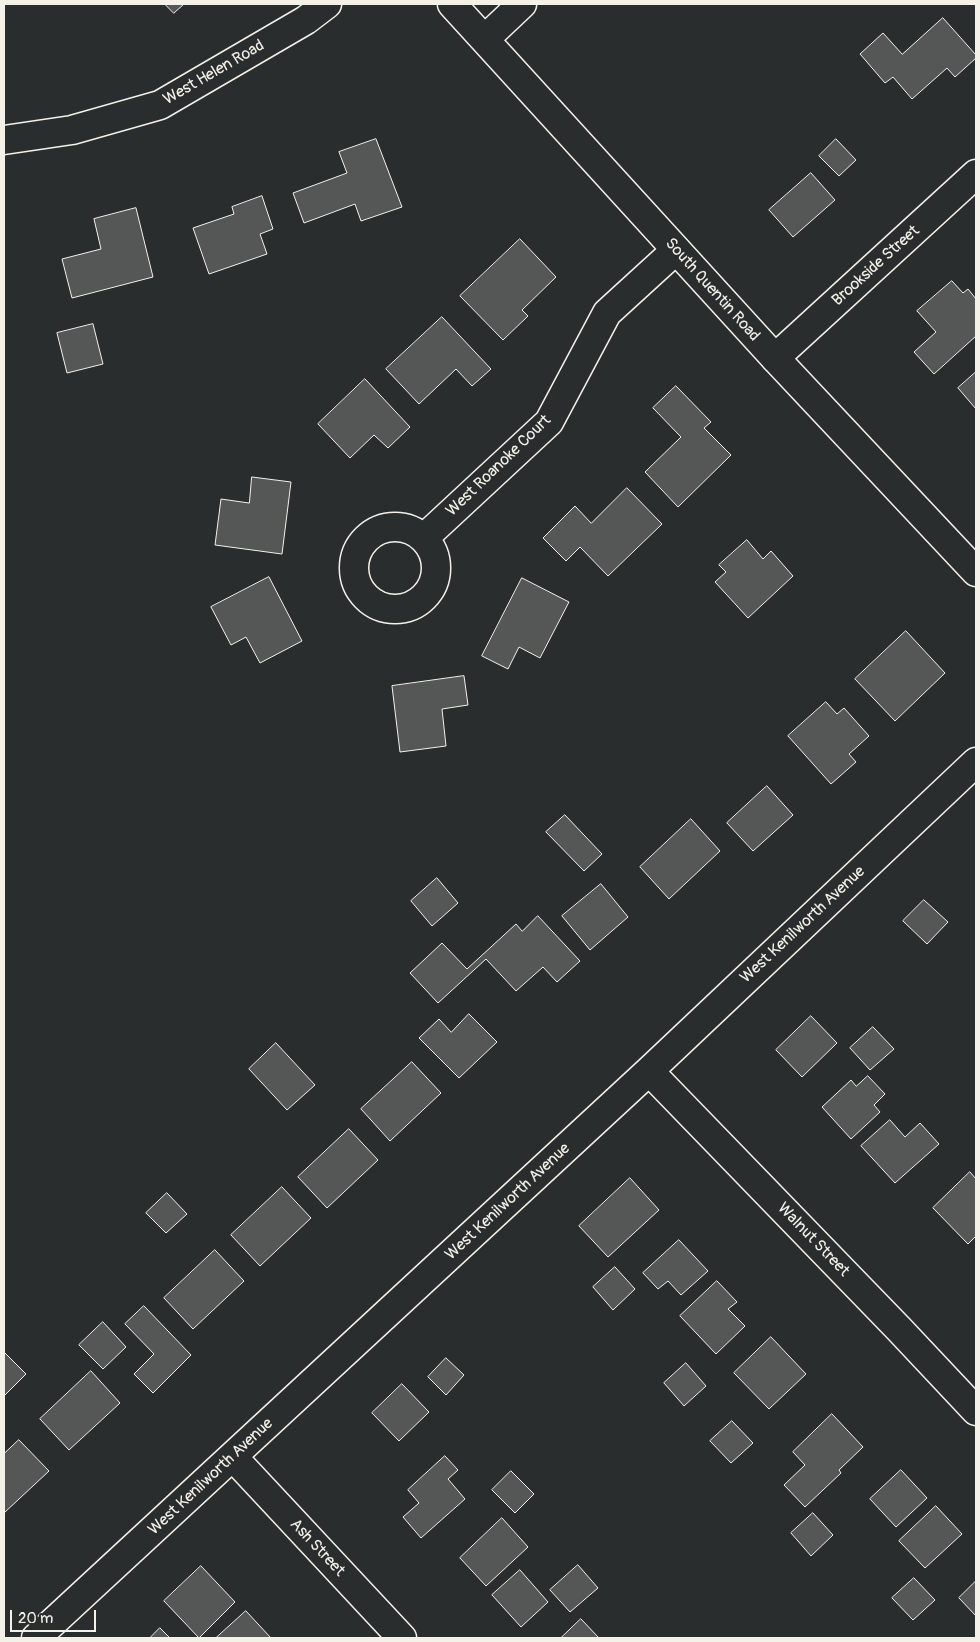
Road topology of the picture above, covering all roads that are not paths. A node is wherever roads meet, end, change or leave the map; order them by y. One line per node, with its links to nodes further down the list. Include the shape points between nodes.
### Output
1 (327, 4): 5 (street, West Helen Road, via 306,20 160,105 72,130)
2 (452, 4): 4 (street, South Quentin Road)
3 (522, 4): 4 (street)
4 (485, 39): 7 (street, South Quentin Road)
5 (4, 140)
6 (976, 174): 8 (street, Brookside Street)
7 (676, 250): 8 (street, South Quentin Road); 9 (street, West Roanoke Court, via 607,313 549,422)
8 (775, 358): 10 (street, South Quentin Road)
9 (424, 538)
10 (976, 572)
11 (976, 762): 12 (street, West Kenilworth Avenue)
12 (649, 1071): 13 (street, Walnut Street); 14 (street, West Kenilworth Avenue)
13 (976, 1411)
14 (233, 1457): 15 (street, West Kenilworth Avenue); 16 (street, Ash Street)
15 (36, 1638)
16 (402, 1638)

